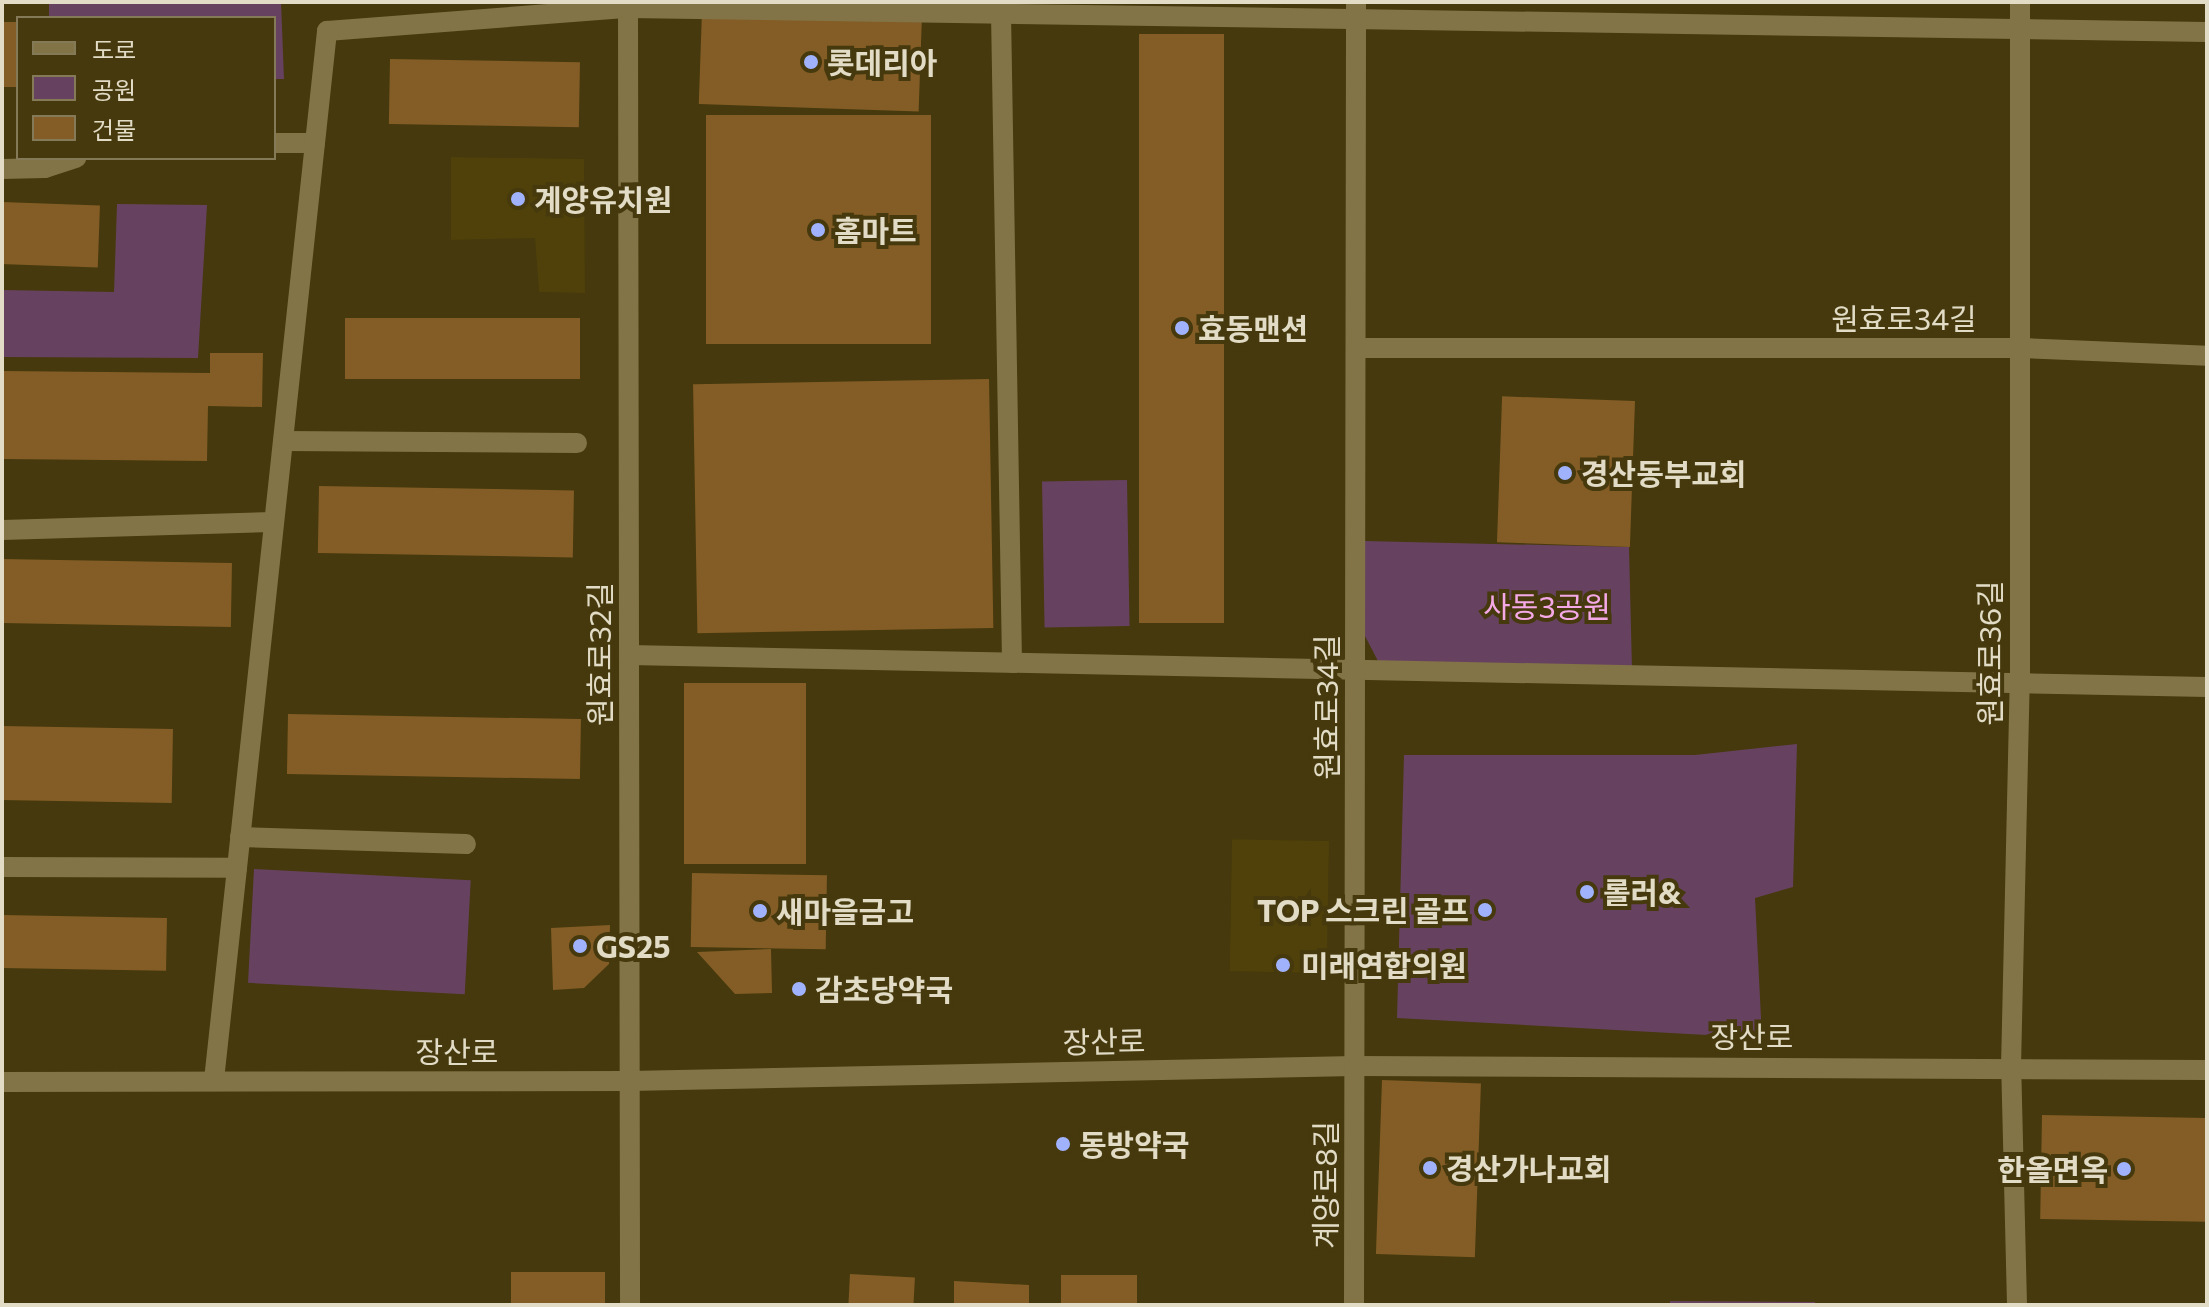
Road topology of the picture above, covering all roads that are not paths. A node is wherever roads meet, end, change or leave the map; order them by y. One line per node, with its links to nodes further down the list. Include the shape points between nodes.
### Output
1 (2020, 2): 5 (street, 원효로36길)
2 (628, 5): 4 (street); 8 (street, via 327,31); 18 (street, 원효로32길)
3 (1356, 10): 4 (street); 5 (street); 11 (street, 원효로34길)
4 (1001, 13): 19 (street)
5 (2020, 29): 6 (street); 12 (street, 원효로36길)
6 (2207, 32)
7 (276, 143): 8 (street)
8 (315, 143): 14 (street)
9 (70, 160): 10 (street, via 45,168)
10 (2, 169)
11 (1356, 348): 12 (street, 원효로34길); 20 (street, 원효로34길)
12 (2020, 348): 13 (street, 원효로34길); 21 (street, 원효로36길)
13 (2207, 356)
14 (283, 441): 15 (street); 16 (street)
15 (577, 443)
16 (274, 522): 17 (street); 23 (street)
17 (2, 530)
18 (629, 655): 19 (street); 31 (street, 원효로32길)
19 (1012, 663): 20 (street)
20 (1357, 670): 21 (street); 27 (street, 원효로34길)
21 (2020, 683): 22 (street); 28 (street, 원효로36길)
22 (2207, 687)
23 (240, 837): 24 (street); 26 (street)
24 (466, 844)
25 (2, 867): 26 (street)
26 (237, 868): 30 (street)
27 (1355, 1066): 28 (street, 장산로); 31 (street, 장산로); 34 (street, 계양로8길)
28 (2011, 1067): 29 (street, 장산로); 35 (street, 원효로36길)
29 (2207, 1070)
30 (214, 1080): 31 (street, 장산로); 32 (street, 장산로)
31 (629, 1081): 33 (street, 원효로32길)
32 (2, 1082)
33 (630, 1305)
34 (1354, 1305)
35 (2017, 1305)

